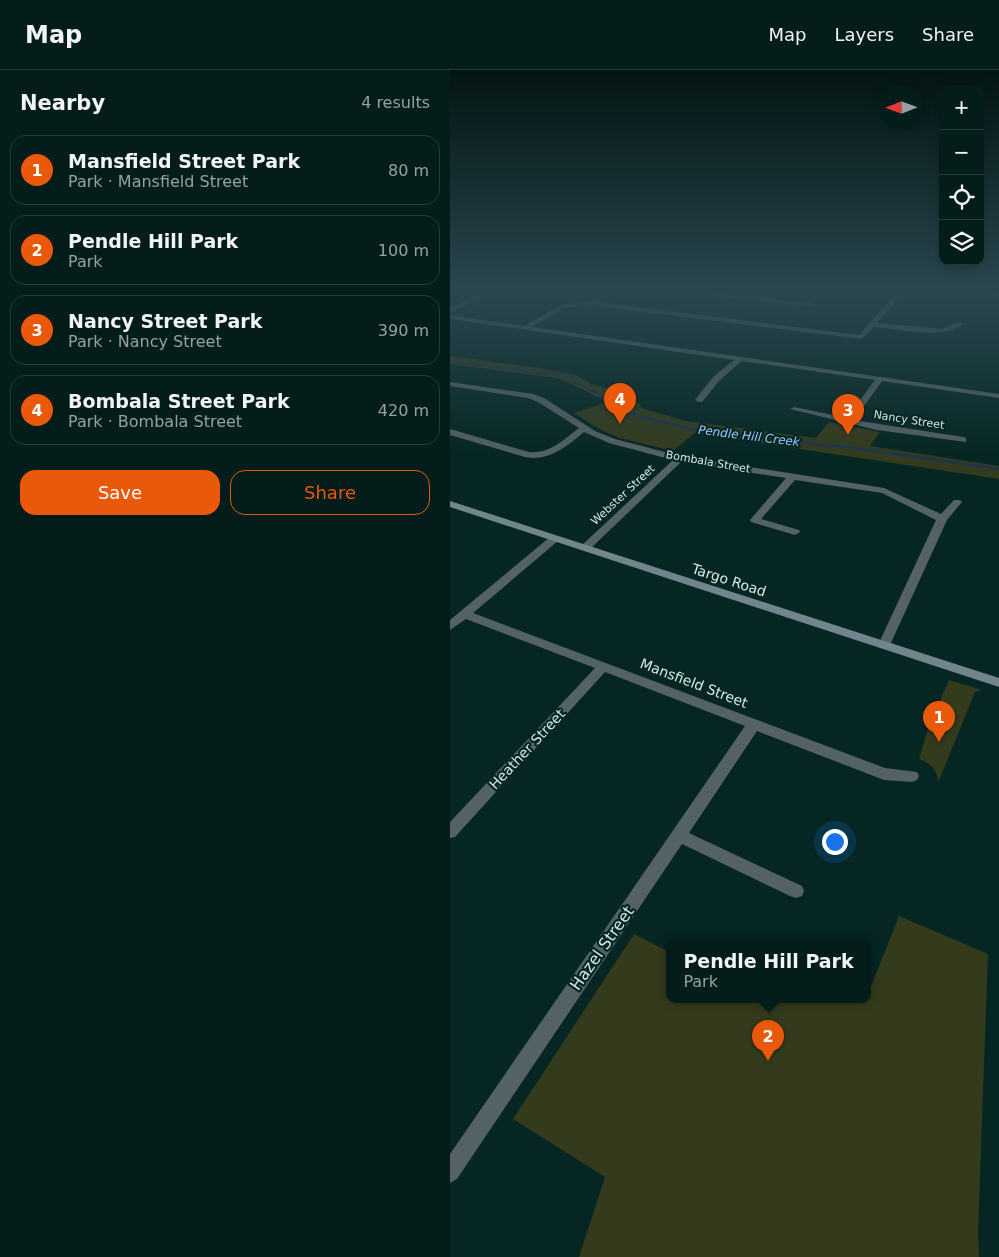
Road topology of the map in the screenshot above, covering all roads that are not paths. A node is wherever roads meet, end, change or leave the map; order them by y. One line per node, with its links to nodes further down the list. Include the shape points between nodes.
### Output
1 (666, 348): 2 (street)
2 (740, 359): 3 (street); 6 (street, via 716,379)
3 (880, 379): 5 (street); 8 (street)
4 (450, 384): 9 (street, Bombala Street, via 530,396)
5 (999, 396)
6 (699, 400)
7 (794, 409): 8 (street, Nancy Street)
8 (848, 421): 11 (street, Nancy Street)
9 (584, 428): 10 (street, via 544,459); 12 (street, Bombala Street, via 612,441)
10 (450, 432)
11 (963, 440)
12 (679, 459): 13 (street, Bombala Street); 19 (street, Webster Street)
13 (793, 476): 16 (street, Bombala Street, via 884,491); 17 (street, via 755,520)
14 (957, 502): 16 (street)
15 (450, 504): 18 (street, Targo Road)
16 (942, 519): 22 (street)
17 (795, 532)
18 (554, 539): 19 (street, Targo Road); 20 (street)
19 (584, 548): 22 (street, Targo Road)
20 (465, 614): 21 (street); 23 (street, Mansfield Street)
21 (450, 626)
22 (884, 645): 24 (street, Targo Road)
23 (604, 666): 25 (street, Mansfield Street); 27 (street, Heather Street)
24 (999, 683)
25 (754, 724): 26 (street, Mansfield Street, via 884,774); 28 (street, Hazel Street)
26 (912, 776)
27 (450, 832)
28 (680, 836): 29 (street); 30 (street, Hazel Street)
29 (796, 891)
30 (450, 1172)

